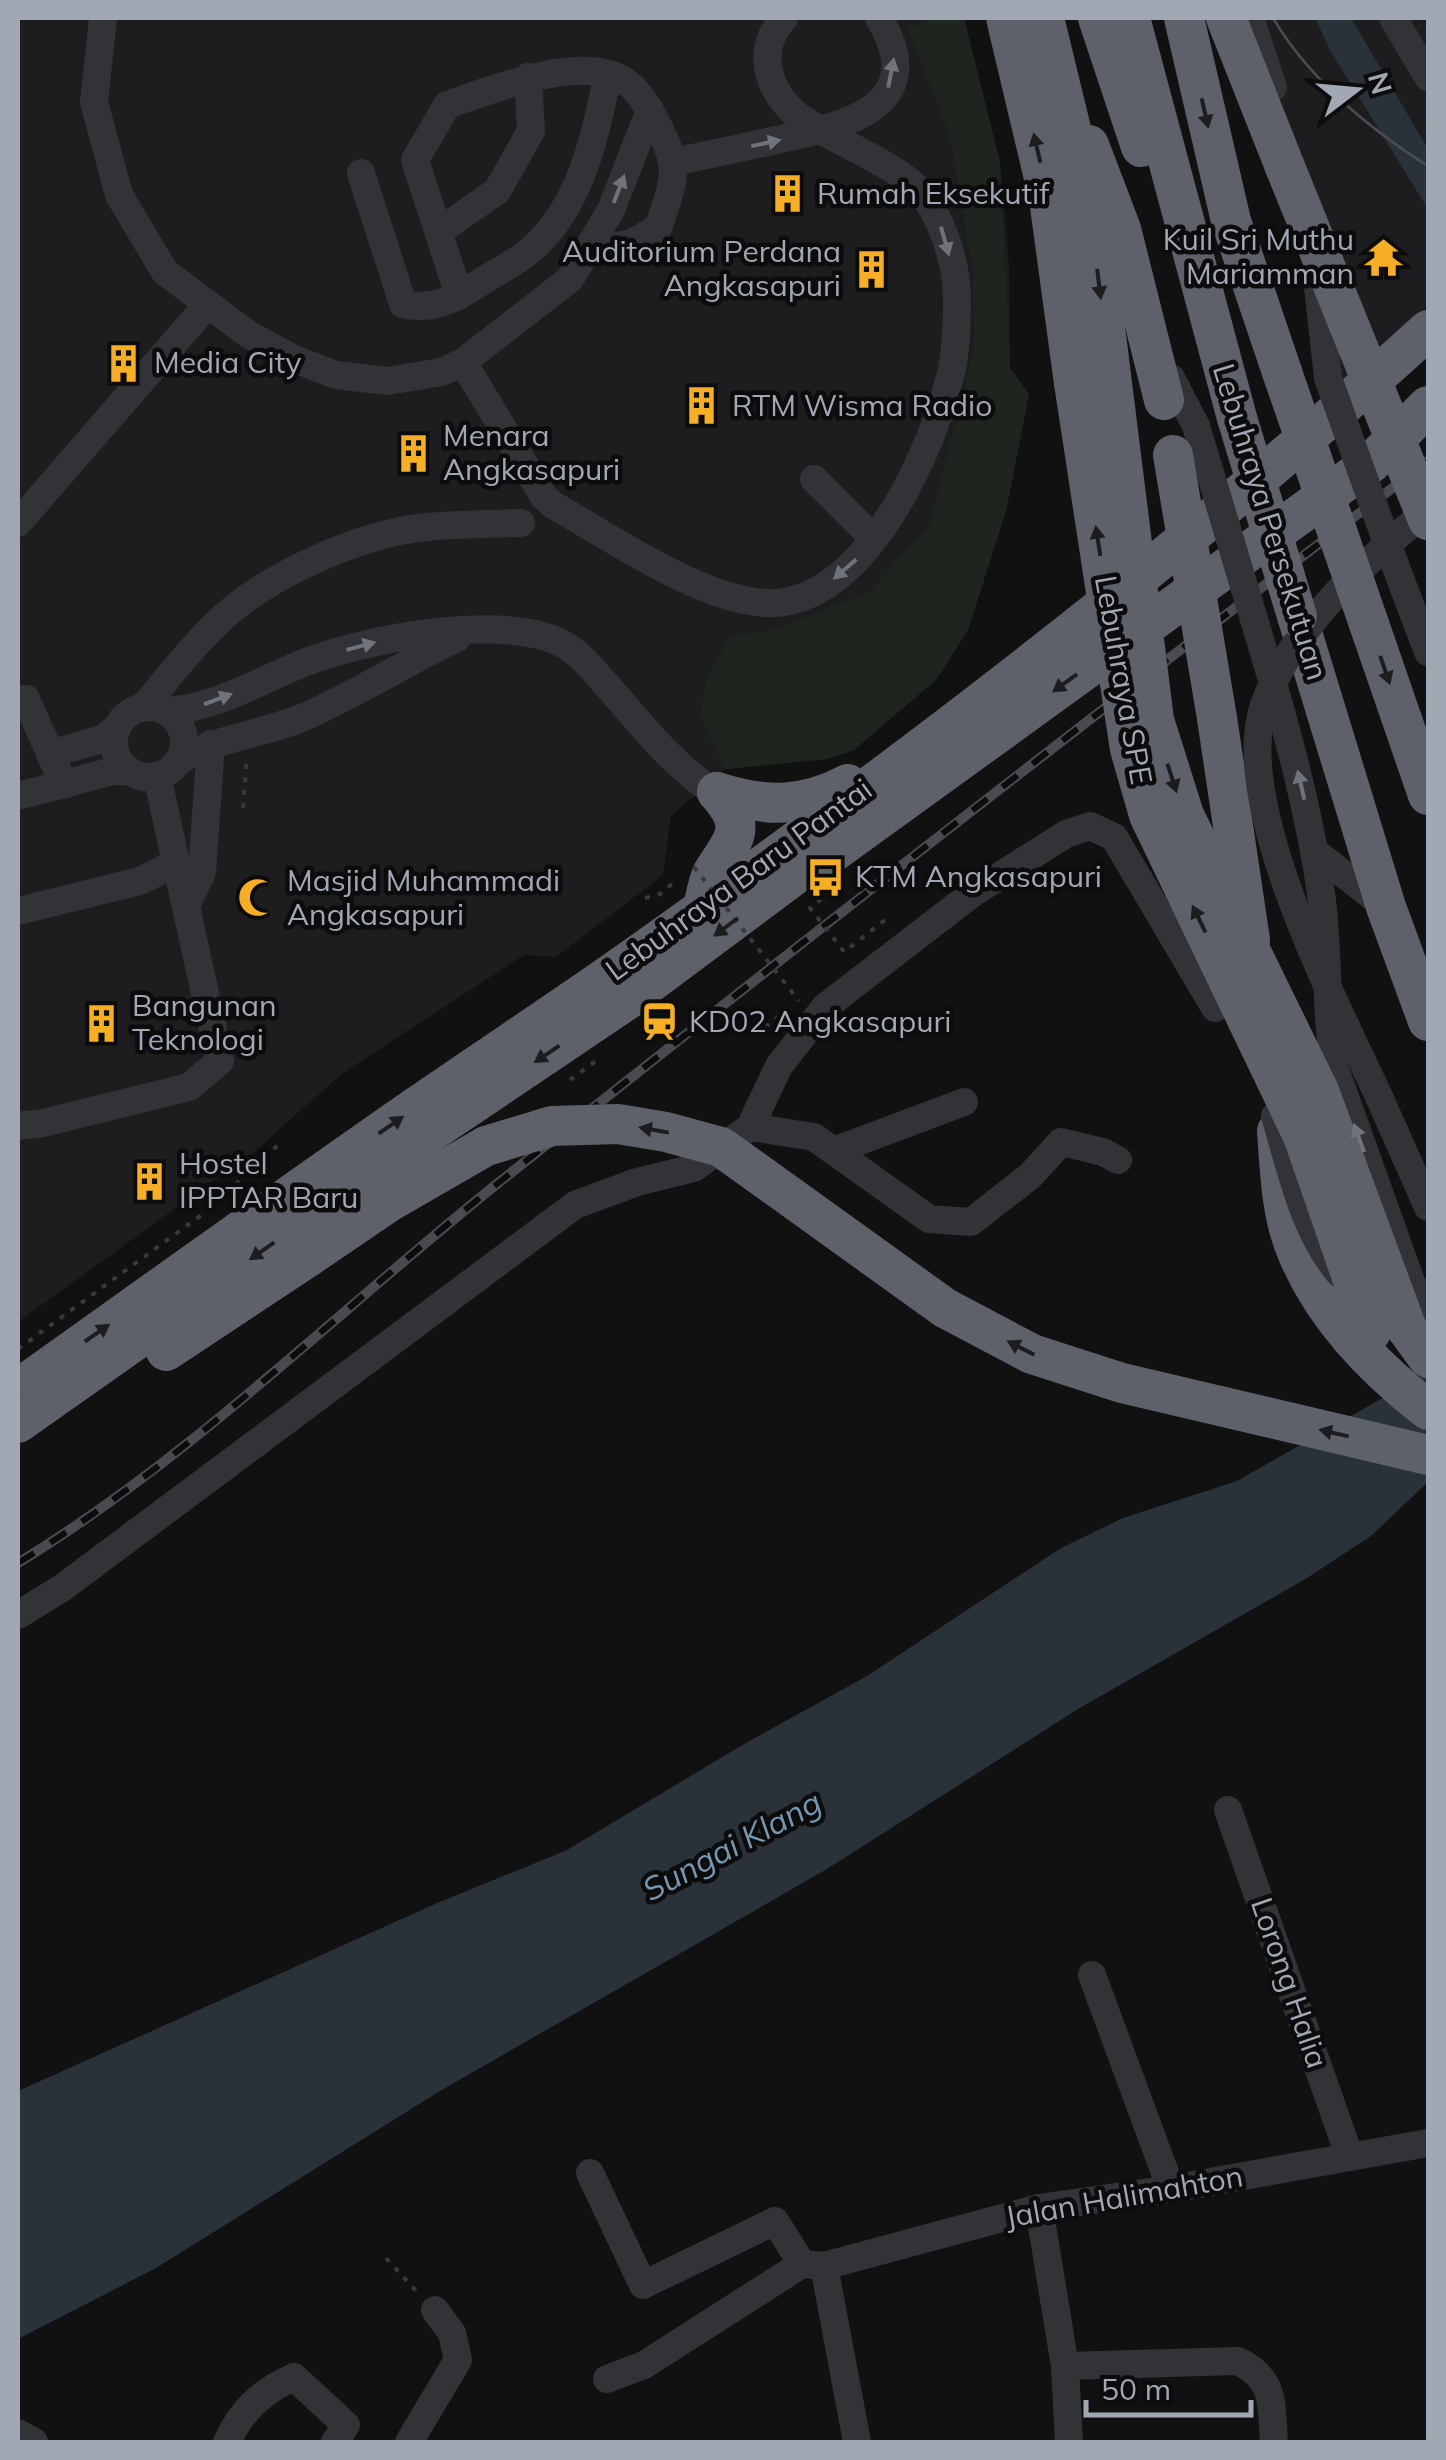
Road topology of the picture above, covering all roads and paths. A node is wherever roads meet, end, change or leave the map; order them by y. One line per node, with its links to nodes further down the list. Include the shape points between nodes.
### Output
1 (103, 18): 27 (street, via 94,102 120,196 165,272)
2 (784, 18): 39 (street, one-way to 39, bridge, via 768,46 766,66 783,104 920,190 944,230 956,290 952,367 934,428 904,494)
3 (879, 18): 20 (street, one-way to 3, via 858,120 878,105 895,61)
4 (1006, 18): 82 (highway, Lebuhraya SPE, one-way to 4, bridge, via 1371,1332 1303,1136 1149,815 1130,749 1050,200)
5 (1028, 18): 31 (highway, via 1075,110 1121,229)
6 (1044, 18): 80 (highway, Lebuhraya SPE, one-way to 80, bridge, via 1090,207 1154,720 1184,816 1319,1091 1407,1329)
7 (1057, 18): 14 (street)
8 (1098, 18): 18 (highway)
9 (1130, 18): 30 (highway, Lebuhraya Persekutuan)
10 (1184, 18): 52 (highway, Lebuhraya Persekutuan, one-way to 52, bridge, via 1232,221)
11 (1226, 18): 36 (highway, bridge)
12 (1250, 18): 41 (street, bridge, via 1308,198 1328,378)
13 (1399, 22): 17 (street)
14 (1066, 53)
15 (608, 74): 16 (street); 19 (street, via 628,82); 23 (street, via 572,198)
16 (528, 77): 22 (street, via 531,131 497,191); 22 (street, via 447,105 415,160)
17 (1428, 78)
18 (1118, 85): 30 (highway); 31 (highway)
19 (650, 110): 20 (street); 24 (street, one-way to 19, via 611,210)
20 (674, 162): 24 (street, via 658,228 632,243)
21 (361, 173): 26 (street, via 403,304 424,308)
22 (438, 232): 26 (street)
23 (536, 245): 25 (street); 26 (street)
24 (585, 253): 25 (street)
25 (570, 279): 29 (street)
26 (459, 296)
27 (208, 304): 29 (street, via 248,334 336,376 417,378); 38 (street)
28 (1428, 330): 45 (highway, Lebuhraya Baru Pantai, via 1164,556)
29 (464, 362): 39 (street, one-way to 29, via 812,596 766,603 713,593 553,506)
30 (1225, 376): 63 (highway, Lebuhraya Persekutuan, bridge)
31 (1168, 388): 33 (highway)
32 (1428, 406): 83 (highway, Lebuhraya Baru Pantai, one-way to 83, via 1371,463 821,861)
33 (1184, 440): 55 (street, one-way to 33, bridge, via 1262,646); 70 (highway, bridge)
34 (814, 479): 39 (street)
35 (1428, 510): 76 (street, bridge, via 1324,607 1290,653 1263,707 1259,750 1270,834 1300,922)
36 (1428, 520)
37 (521, 522): 43 (street, via 378,536 294,570 215,624)
38 (18, 523)
39 (873, 538)
40 (472, 631): 43 (street, one-way to 40, via 190,710 365,644); 46 (street, via 313,714); 51 (street, via 527,631 564,645 684,769)
41 (1428, 652)
42 (21, 692): 47 (street)
43 (154, 709): 44 (street, via 123,718); 49 (street, via 180,727 183,749)
44 (117, 728): 47 (street); 49 (street, via 116,752)
45 (936, 735): 51 (highway, via 805,802 746,801); 62 (highway, Lebuhraya Baru Pantai)
46 (211, 744): 49 (street); 61 (street, via 202,872)
47 (50, 754): 50 (street)
48 (247, 764): 54 (path)
49 (155, 769): 50 (street, via 113,771); 56 (street)
50 (64, 785): 53 (street)
51 (717, 792): 62 (highway, via 735,831 711,874)
52 (1428, 795)
53 (18, 796)
54 (243, 808)
55 (1314, 851): 63 (street); 78 (street, one-way to 55, via 1335,1069)
56 (174, 864): 61 (street); 64 (street, via 140,881)
57 (694, 867): 68 (path, bridge, via 799,1001)
58 (842, 884): 65 (path, bridge, via 810,908 844,952)
59 (660, 894): 60 (path)
60 (645, 898)
61 (186, 906): 71 (street, via 220,1061 188,1087)
62 (703, 908): 81 (highway, Lebuhraya Baru Pantai, one-way to 62)
63 (1386, 908): 67 (highway, Lebuhraya Persekutuan)
64 (18, 911)
65 (885, 920)
66 (1215, 1008): 72 (street, via 1114,838 1090,826 973,893 824,1006 779,1066)
67 (1428, 1021)
68 (765, 1028)
69 (964, 1102): 74 (street)
70 (1276, 1116): 77 (street, bridge, via 1301,1202 1340,1274 1376,1296); 82 (highway, bridge, via 1281,1191 1295,1249 1316,1290 1392,1382)
71 (18, 1126)
72 (750, 1127): 74 (street, via 814,1136); 86 (street, via 694,1168 576,1205)
73 (278, 1144): 79 (path, via 207,1211)
74 (836, 1150): 75 (street, via 929,1219 971,1222 1061,1142)
75 (1118, 1160)
76 (1428, 1208)
77 (1428, 1292)
78 (1428, 1329)
79 (18, 1349)
80 (1428, 1358)
81 (18, 1389)
82 (1428, 1407)
83 (18, 1423)
84 (18, 1450): 85 (highway, one-way to 84, bridge, via 1122,1383 1032,1354 946,1308 722,1147 618,1124 552,1126 486,1146 389,1202)
85 (1428, 1455)
86 (18, 1616)
87 (1228, 1810): 90 (street, Lorong Halia)
88 (1092, 1975): 92 (street)
89 (1428, 2144): 90 (street, Jalan Halimahton)
90 (1349, 2156): 92 (street, Jalan Halimahton)
91 (590, 2173): 95 (street, via 643,2285 775,2221)
92 (1171, 2189): 93 (street, Jalan Halimahton)
93 (1039, 2208): 95 (street, Jalan Halimahton); 97 (street)
94 (386, 2258): 96 (path)
95 (813, 2265): 98 (street, Jalan Halimahton, via 644,2365); 104 (street)
96 (435, 2310): 103 (street, via 452,2332 458,2360)
97 (1064, 2366): 105 (street); 106 (street, via 1238,2361 1258,2371 1270,2394)
98 (608, 2379)
99 (18, 2433): 100 (street)
100 (34, 2442)
101 (226, 2442): 102 (street, via 239,2416 294,2376 346,2425)
102 (336, 2442)
103 (408, 2442)
104 (856, 2442)
105 (1069, 2442)
106 (1274, 2442)

